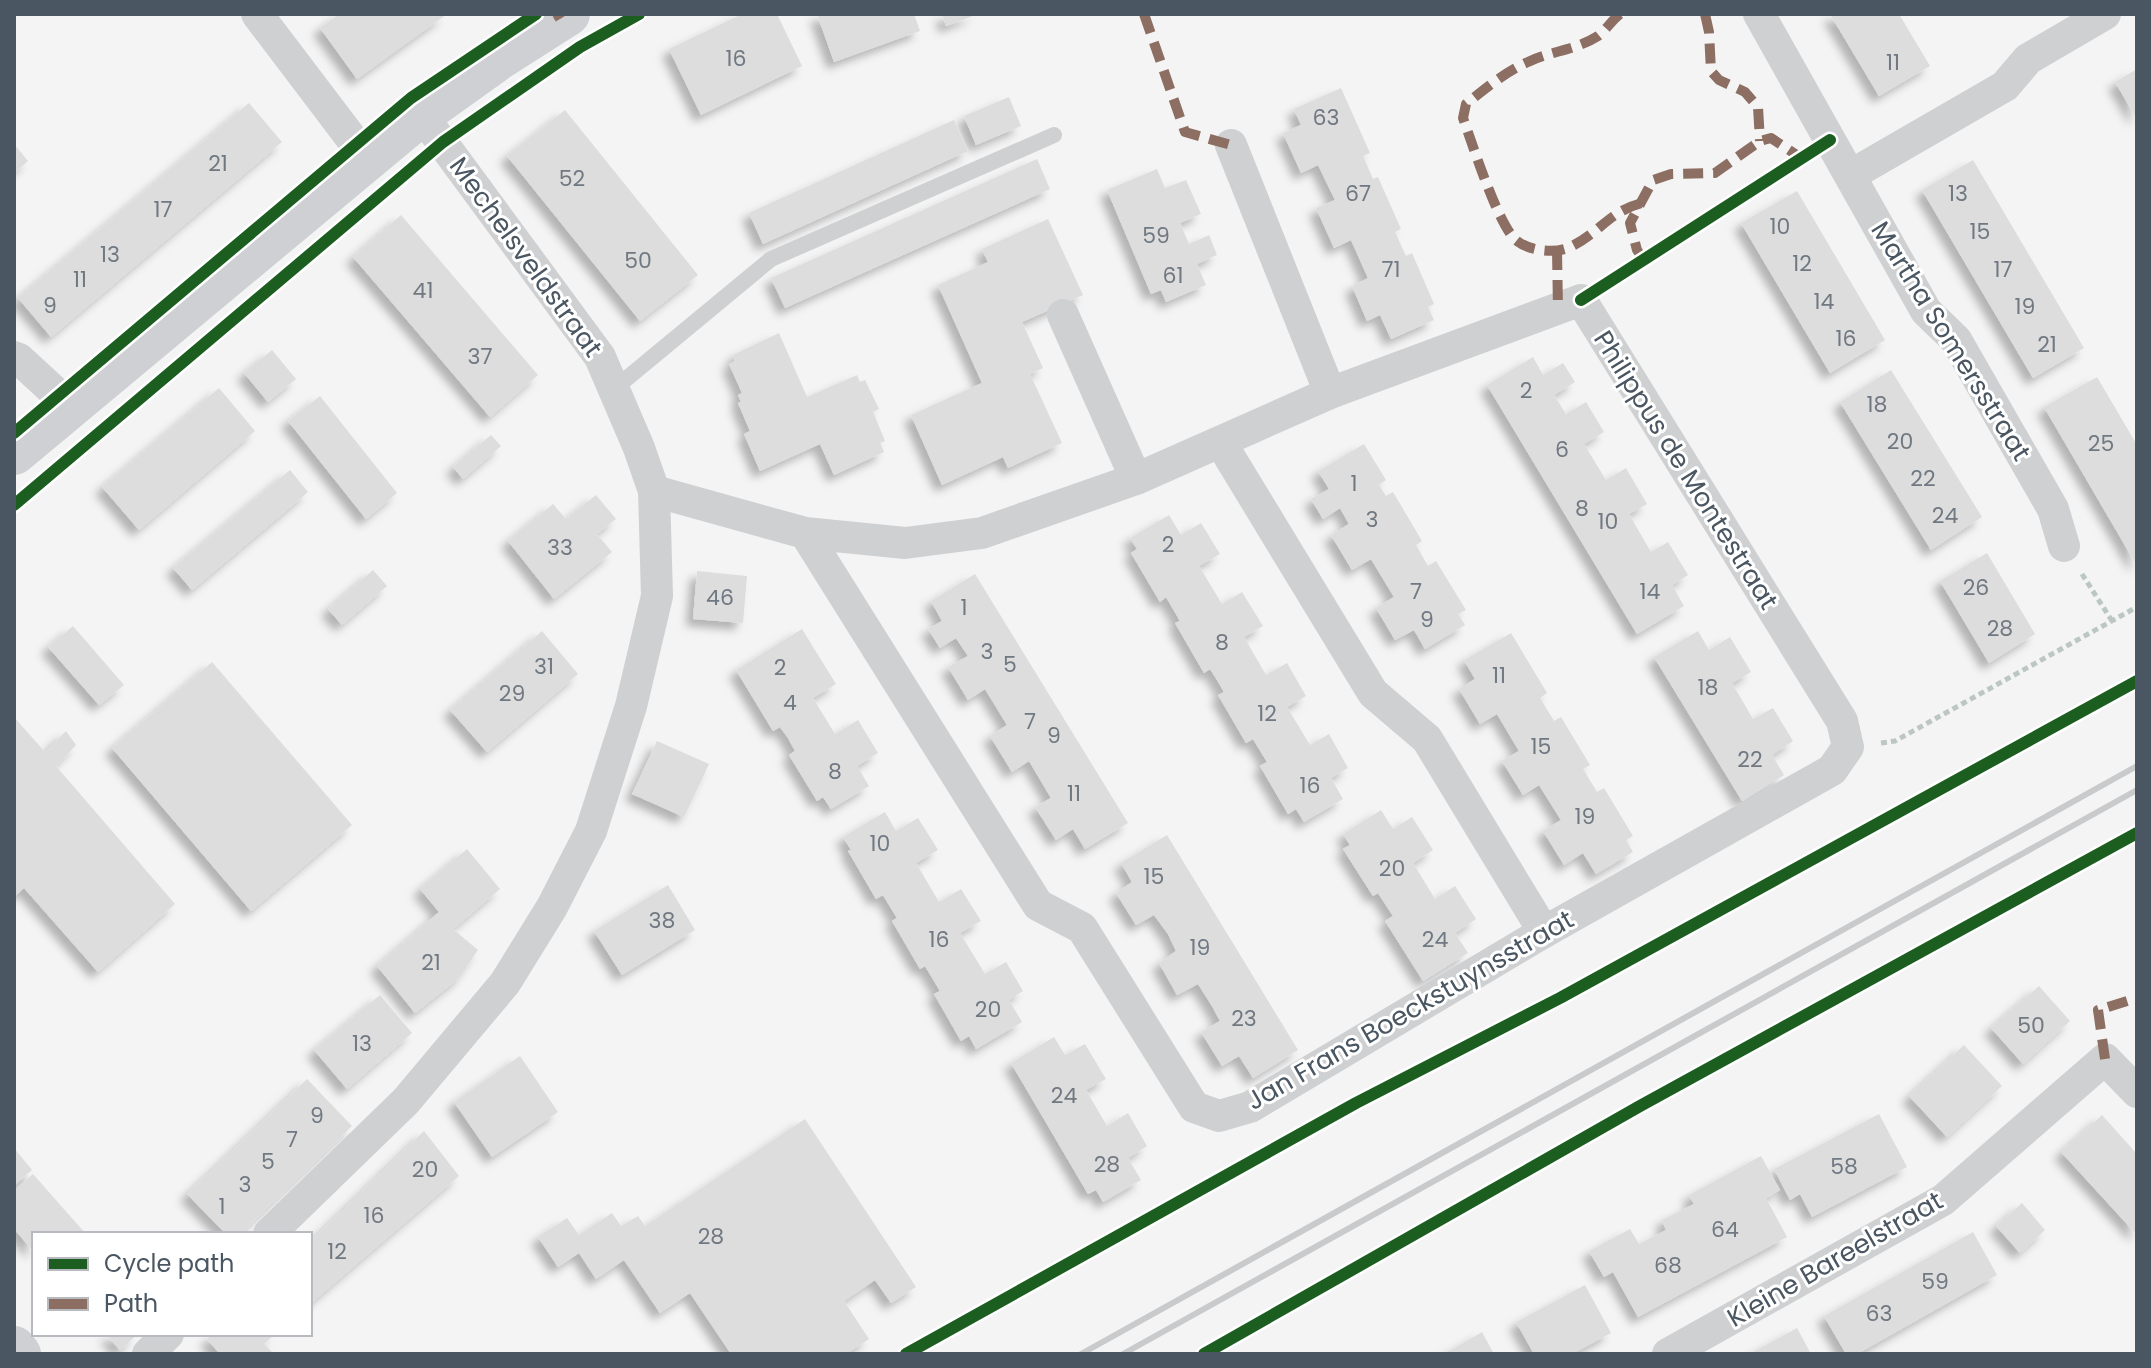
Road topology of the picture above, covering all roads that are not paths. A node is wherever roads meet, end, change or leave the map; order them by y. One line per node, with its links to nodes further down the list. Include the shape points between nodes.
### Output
1 (257, 14): 8 (street)
2 (568, 14): 5 (street)
3 (1759, 14): 9 (street, Martha Somersstraat)
4 (2105, 14): 9 (street, via 2028,59 2005,86)
5 (421, 114): 8 (street); 12 (street, Mechelsveldstraat, via 600,357)
6 (1054, 135): 12 (lane, via 771,259)
7 (1231, 145): 13 (street)
8 (367, 159): 14 (street)
9 (1851, 175): 20 (street, Martha Somersstraat, via 1926,311 1956,340 1971,366 2053,509)
10 (1063, 315): 17 (street)
11 (14, 357): 14 (street)
12 (614, 389): 18 (street, Mechelsveldstraat)
13 (1330, 393): 16 (street, Philippus de Montestraat); 21 (street, Philippus de Montestraat, via 1581,300 1842,721)
14 (70, 406): 15 (street)
15 (18, 442)
16 (1221, 443): 17 (street, Philippus de Montestraat); 22 (street, via 1373,693 1427,739)
17 (1136, 479): 19 (street, Philippus de Montestraat, via 982,533 905,543)
18 (654, 491): 19 (street, Philippus de Montestraat); 24 (street, Mechelsveldstraat, via 657,596 631,706 591,831 552,907 505,983 406,1101)
19 (805, 533): 22 (street, Jan Frans Boeckstuynsstraat, via 1038,905 1082,928 1194,1107 1219,1116 1250,1107)
20 (2064, 546)
21 (1848, 747): 22 (street, Jan Frans Boeckstuynsstraat, via 1832,770)
22 (1544, 932)
23 (2137, 1092): 29 (street, Kleine Bareelstraat, via 2105,1059 1943,1200)
24 (271, 1232)
25 (166, 1336): 28 (street)
26 (14, 1348): 27 (street)
27 (19, 1354)
28 (148, 1354)
29 (1668, 1354)

